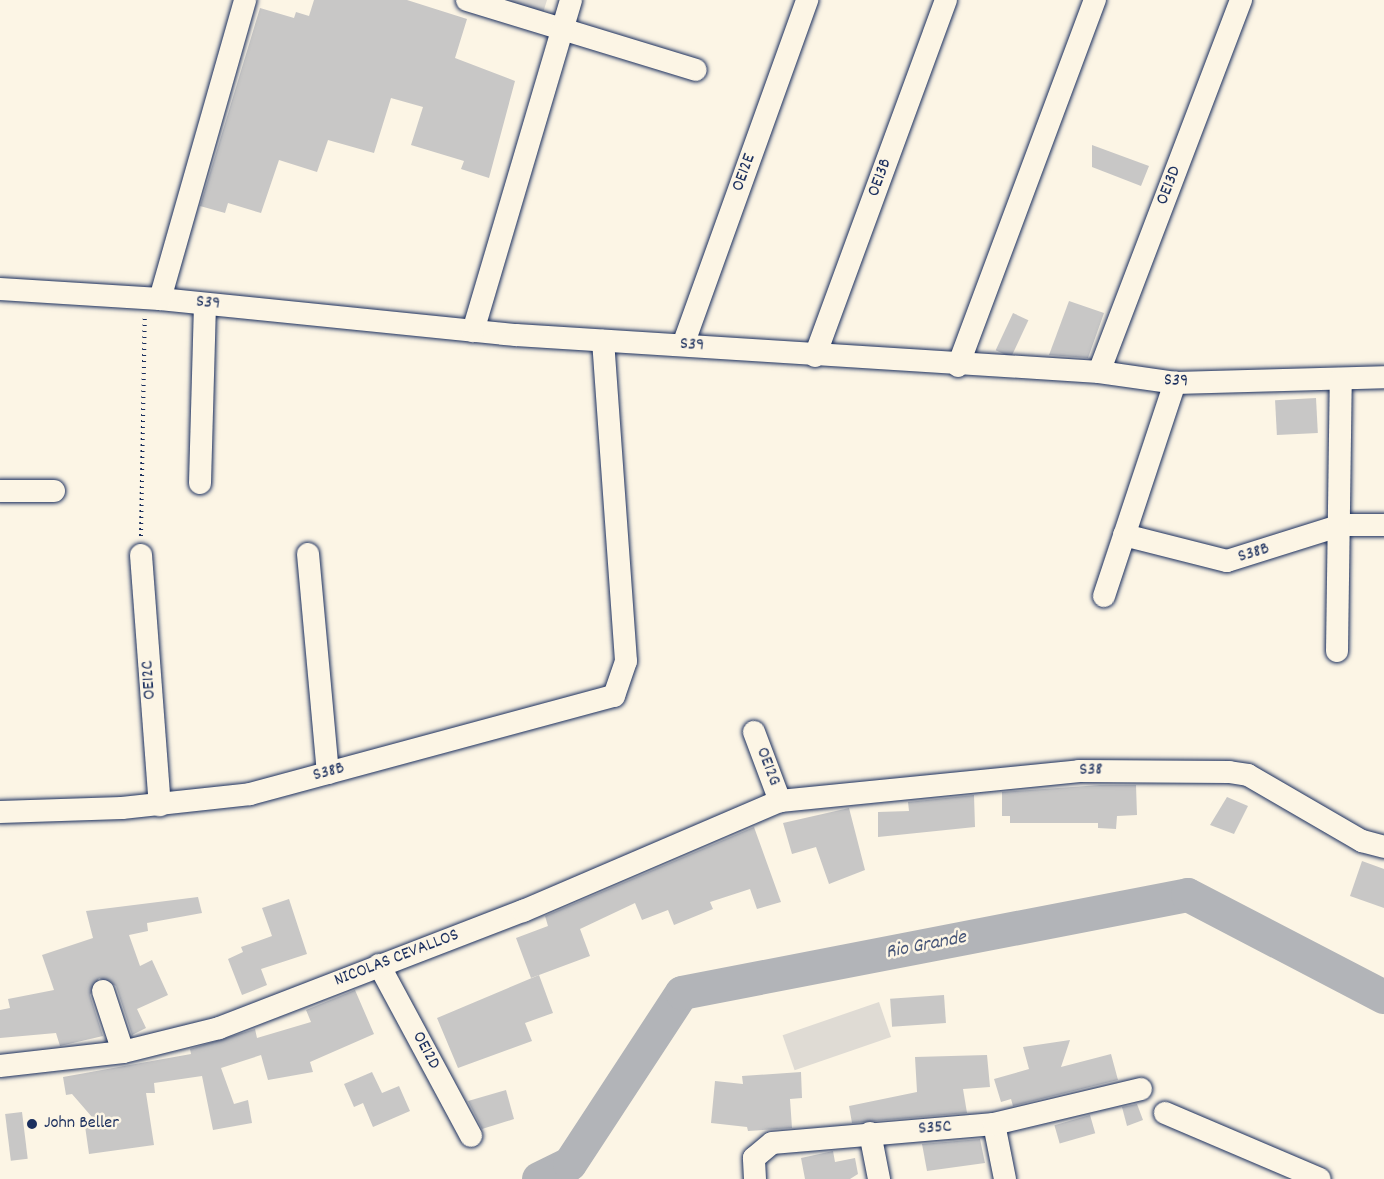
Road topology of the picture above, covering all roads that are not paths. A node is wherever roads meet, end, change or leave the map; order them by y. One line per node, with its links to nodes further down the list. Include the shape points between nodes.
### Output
1 (245, 0): 11 (street)
2 (467, 0): 8 (street)
3 (571, 0): 8 (street)
4 (807, 0): 15 (street, OE12E)
5 (946, 0): 16 (street, OE13B)
6 (1095, 0): 17 (street)
7 (1241, 0): 18 (street, OE13D)
8 (562, 30): 9 (street); 13 (street)
9 (696, 70)
10 (0, 289): 11 (street, S39)
11 (152, 298): 12 (street, S39)
12 (205, 304): 13 (street, S39); 22 (street)
13 (473, 331): 14 (street, S39)
14 (603, 341): 15 (street, S39); 33 (street, S38B, via 626,661 614,696)
15 (683, 345): 16 (street, S39)
16 (815, 356): 17 (street, S39)
17 (958, 366): 18 (street, S39)
18 (1099, 372): 21 (street, S39)
19 (1384, 377): 20 (street, S39)
20 (1341, 379): 21 (street, S39); 25 (street)
21 (1175, 383): 27 (street)
22 (200, 483)
23 (0, 491): 24 (street)
24 (54, 491)
25 (1342, 525): 26 (street, S38B); 27 (street, S38B, via 1227,561); 31 (street)
26 (1384, 525)
27 (1124, 535): 30 (street)
28 (308, 554): 33 (street)
29 (141, 555): 35 (street, OE12C)
30 (1104, 596)
31 (1337, 651)
32 (754, 732): 34 (street, OE12G)
33 (328, 773): 35 (street, S38B, via 250,794)
34 (780, 801): 37 (street, S38, via 1079,771 1229,772 1248,776 1362,841); 38 (street, NICOLAS CEVALLOS)
35 (160, 805): 36 (street, S38B)
36 (0, 812)
37 (1384, 847)
38 (379, 965): 40 (street, NICOLAS CEVALLOS, via 219,1028); 46 (street, OE12D)
39 (103, 991): 40 (street)
40 (123, 1052): 41 (street, NICOLAS CEVALLOS)
41 (0, 1066)
42 (1142, 1089): 44 (street, S35C)
43 (1165, 1113): 50 (street)
44 (994, 1124): 45 (street, S35C); 49 (street)
45 (870, 1133): 47 (street, S35C, via 762,1146 754,1158); 48 (street)
46 (471, 1136)
47 (756, 1179)
48 (879, 1179)
49 (1005, 1179)
50 (1320, 1179)

